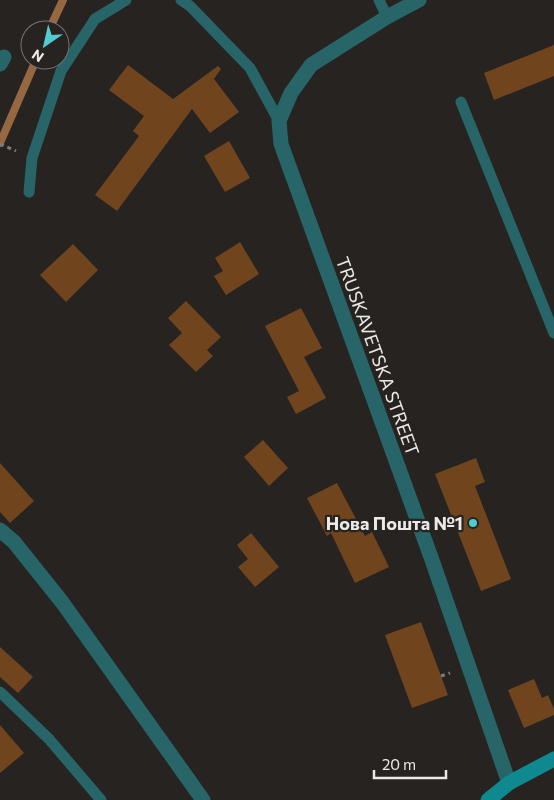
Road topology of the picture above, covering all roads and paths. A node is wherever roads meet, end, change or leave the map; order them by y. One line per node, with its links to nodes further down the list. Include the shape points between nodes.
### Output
1 (126, 0): 8 (lane, via 95,20 61,71 32,158)
2 (182, 0): 7 (lane, via 250,68)
3 (379, 0): 5 (lane)
4 (419, 0): 5 (street, TRUSKAVETSKA STREET)
5 (387, 17): 7 (street, TRUSKAVETSKA STREET, via 311,66 291,93)
6 (461, 102): 9 (lane)
7 (279, 120): 13 (street, TRUSKAVETSKA STREET, via 281,144)
8 (29, 192)
9 (554, 333)
10 (0, 530): 15 (street, via 14,542 62,602)
11 (0, 692): 14 (lane, via 49,739)
12 (554, 759): 13 (street)
13 (509, 783): 16 (street)
14 (101, 800)
15 (202, 800)
16 (488, 800)

